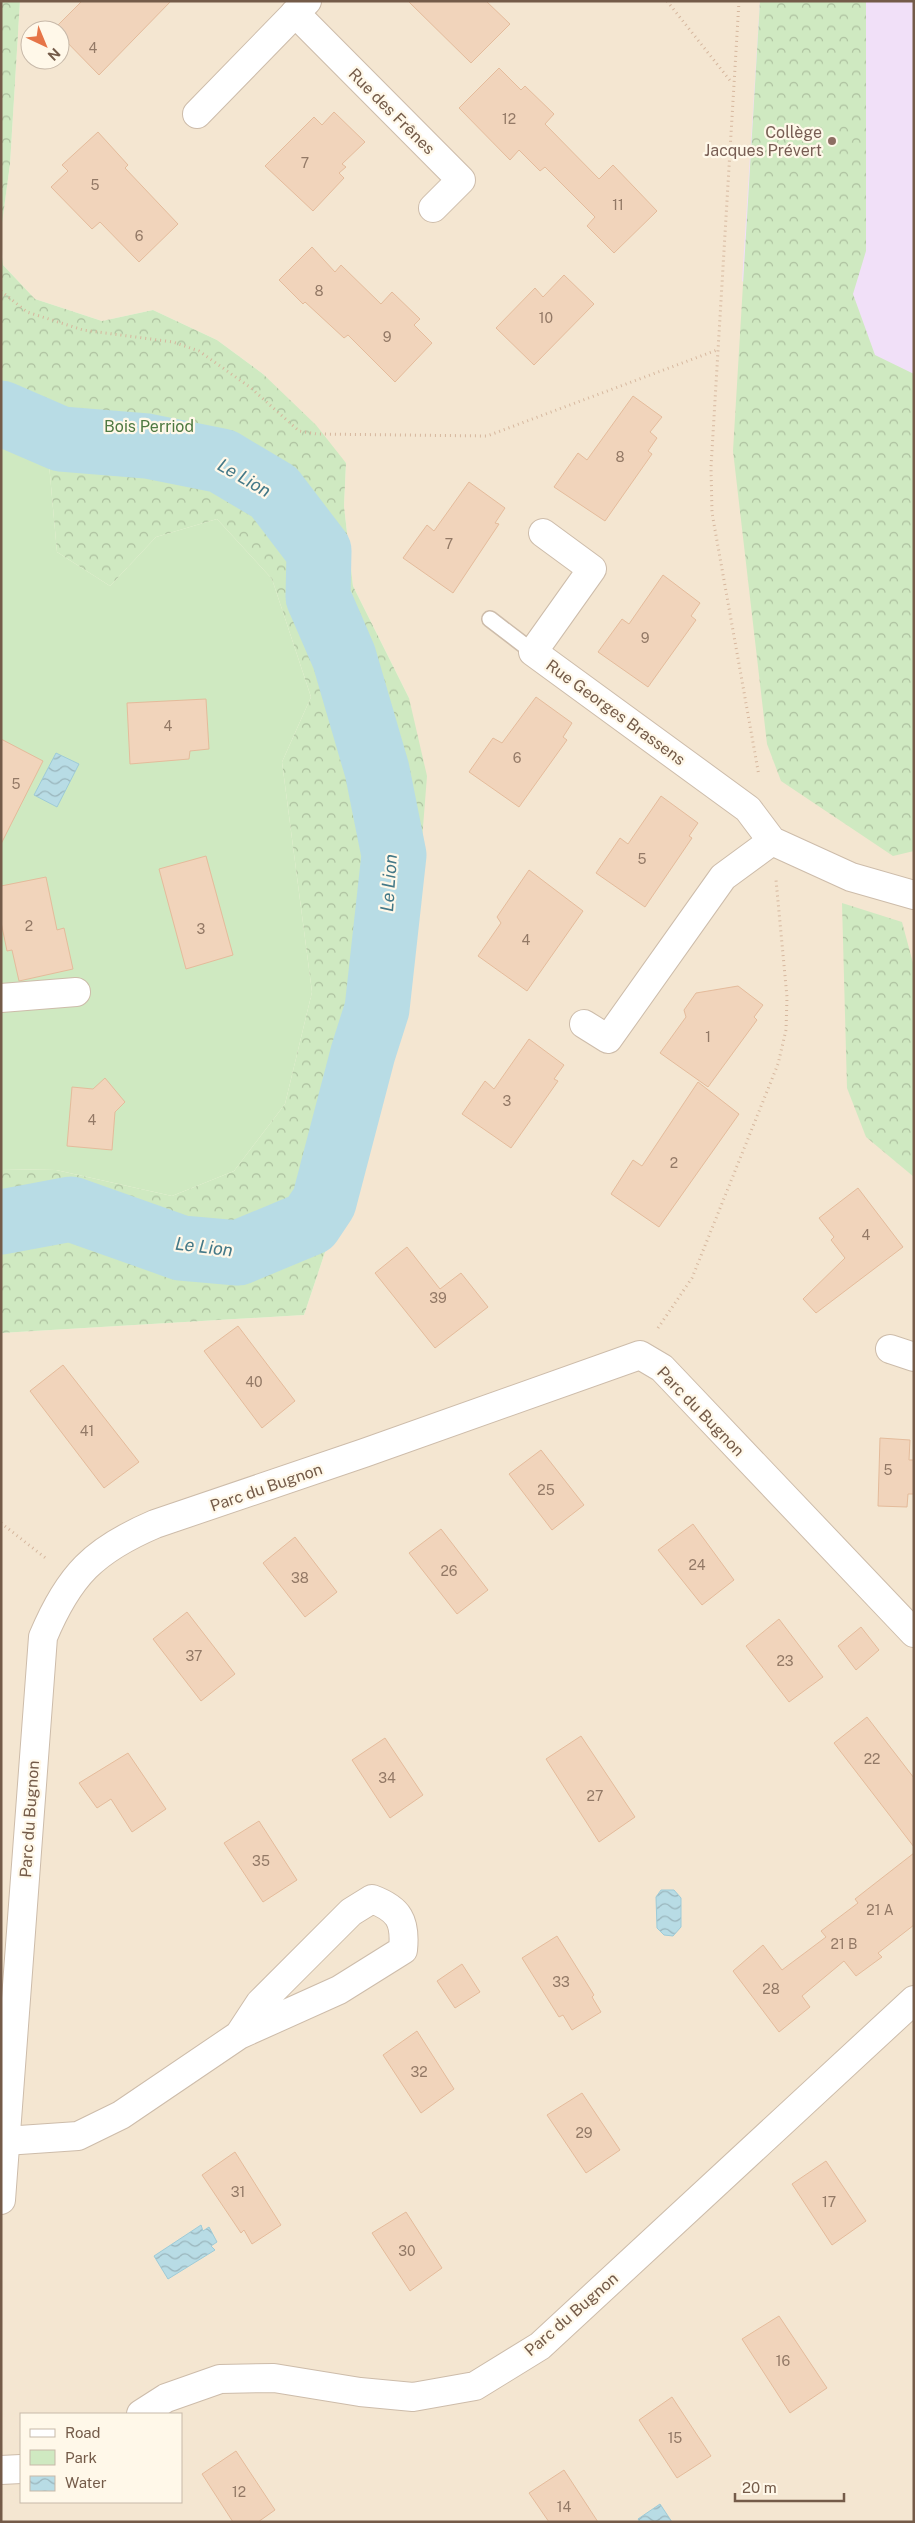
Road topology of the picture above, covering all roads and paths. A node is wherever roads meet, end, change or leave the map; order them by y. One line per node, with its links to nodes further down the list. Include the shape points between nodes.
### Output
1 (667, 1): 4 (path)
2 (739, 1): 4 (path)
3 (301, 7): 5 (street, Rue des Frênes); 6 (street, Rue des Frênes, via 461,180)
4 (733, 83): 8 (path)
5 (197, 114)
6 (433, 208)
7 (1, 291): 8 (path, via 27,312 82,330 174,342 199,351 251,388 299,431 316,434 486,436)
8 (718, 350): 12 (path, via 711,467 712,513)
9 (544, 533): 11 (street, Rue Georges Brassens, via 592,569)
10 (490, 619): 11 (lane)
11 (533, 652): 13 (street, Rue Georges Brassens, via 748,809)
12 (761, 786)
13 (772, 841): 14 (street, Rue Georges Brassens, via 851,877); 17 (street, via 723,877 608,1039); 18 (path, via 787,997 786,1030 778,1064 692,1278)
14 (914, 895)
15 (76, 992): 16 (street)
16 (1, 998)
17 (584, 1024)
18 (640, 1355): 20 (street, Parc du Bugnon, via 155,1524 124,1538 95,1557); 21 (street, Parc du Bugnon, via 662,1368)
19 (1, 1523): 20 (path)
20 (74, 1580): 24 (street, Parc du Bugnon, via 57,1603 43,1637)
21 (914, 1633)
22 (914, 2000): 26 (street, Parc du Bugnon, via 540,2346 474,2386 414,2397 274,2378 220,2379 166,2398)
23 (239, 2035): 23 (street, via 340,1990 403,1950 405,1934 399,1917 389,1906 372,1899 351,1912 260,2003); 24 (street, via 121,2115 78,2136)
24 (5, 2141): 25 (street, Parc du Bugnon)
25 (1, 2200)
26 (143, 2413)
27 (20, 2469): 28 (street)
28 (1, 2470)

